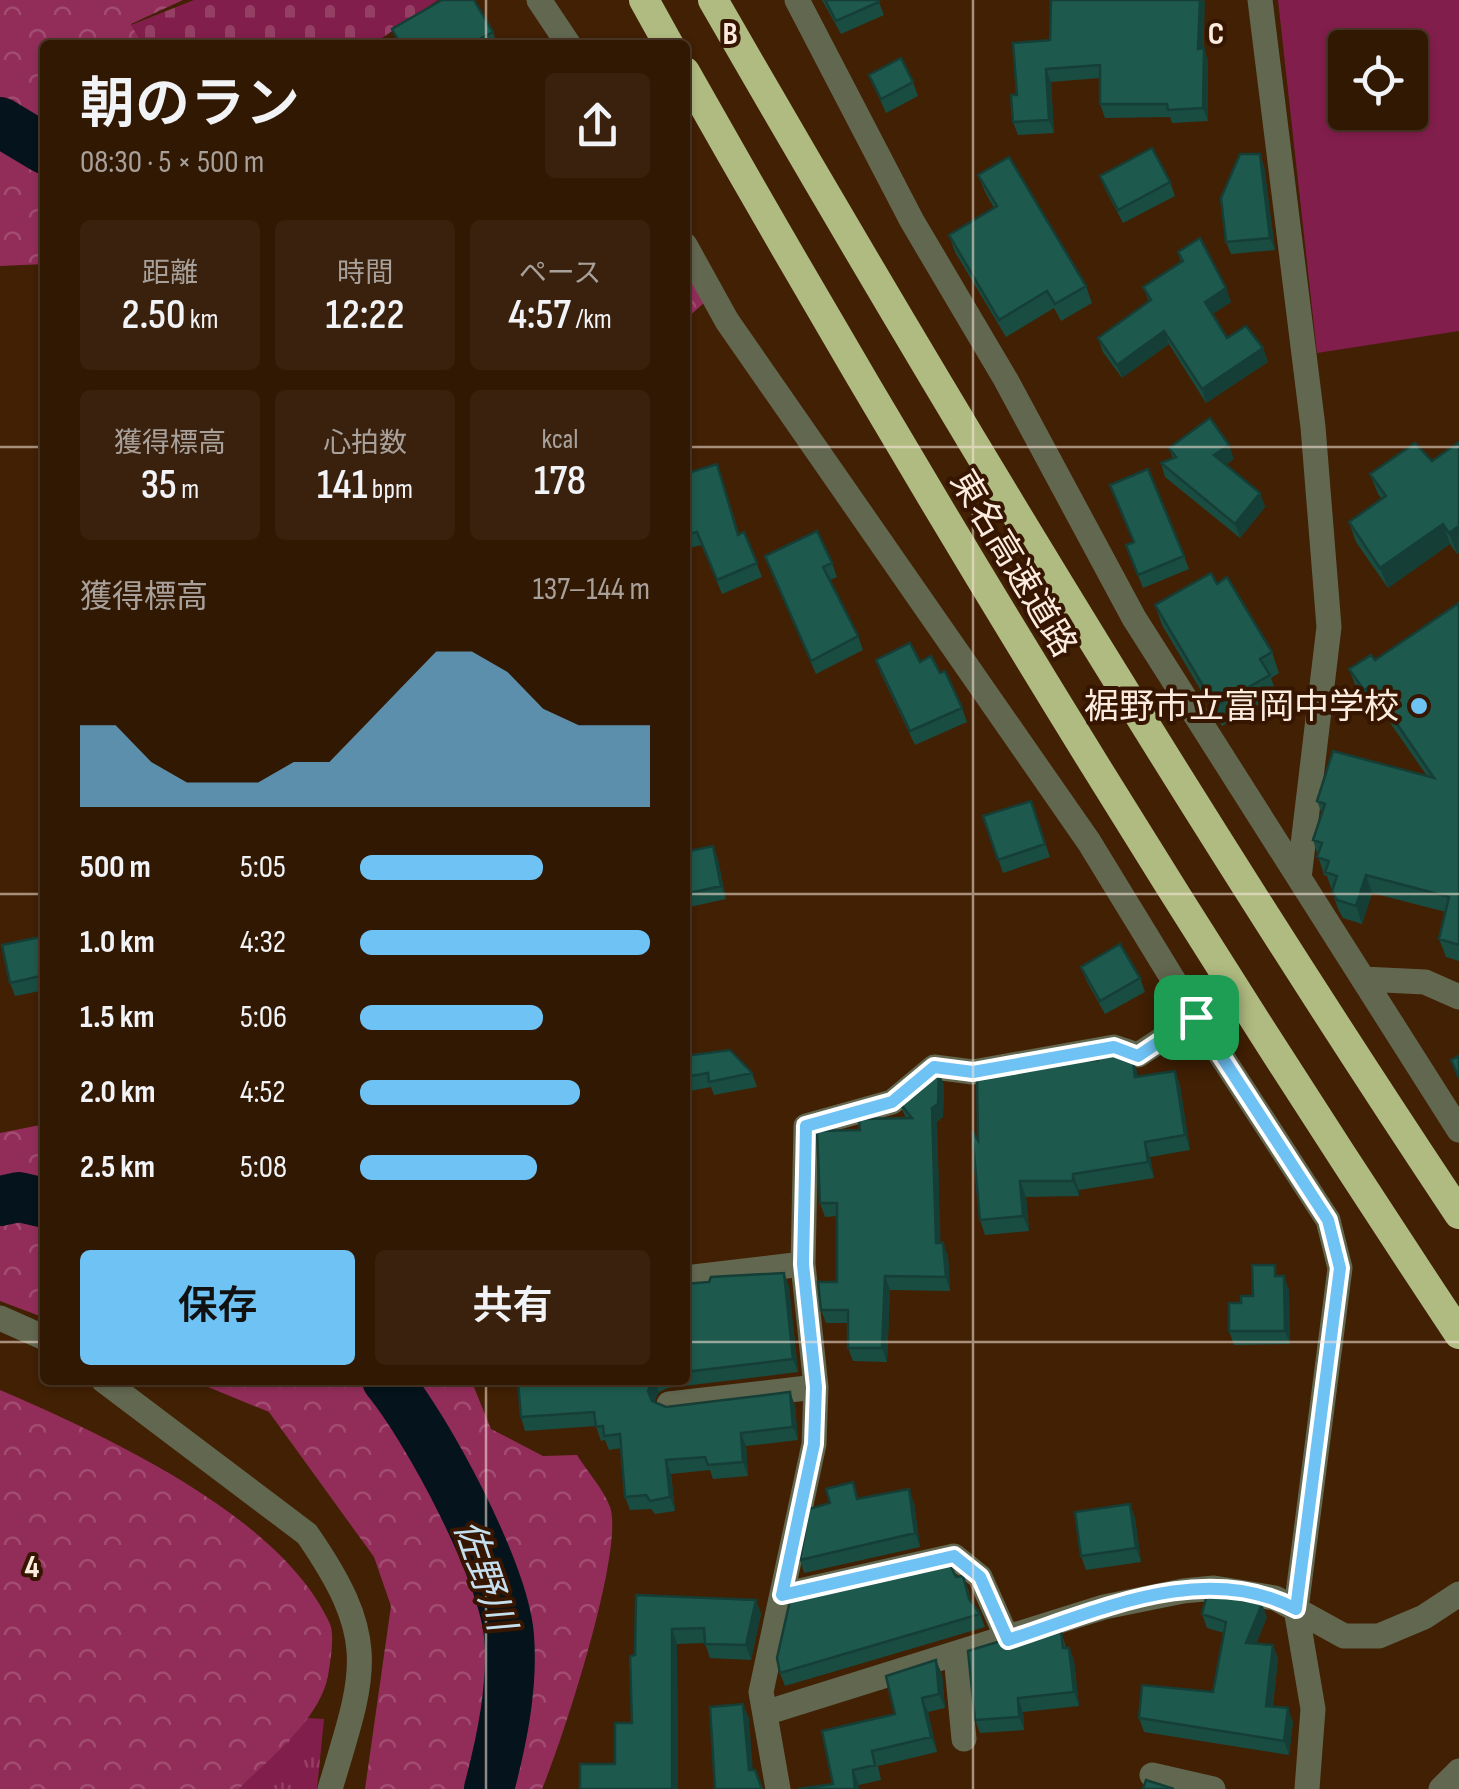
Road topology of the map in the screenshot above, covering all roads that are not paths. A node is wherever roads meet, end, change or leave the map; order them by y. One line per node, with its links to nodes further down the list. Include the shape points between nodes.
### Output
1 (539, 0): 6 (street)
2 (644, 0): 7 (highway)
3 (713, 0): 15 (highway, 東名高速道路, via 1171,772)
4 (797, 0): 10 (street, via 1134,618)
5 (1260, 0): 10 (street, via 1313,428 1328,627)
6 (565, 40)
7 (667, 40)
8 (690, 81): 19 (highway, 東名高速道路, via 844,353 1090,761)
9 (690, 254): 13 (street, via 727,321 1090,842)
10 (1299, 878): 11 (street)
11 (1363, 980): 12 (street, via 1425,982); 14 (street)
12 (1459, 997)
13 (1196, 1017): 16 (street, via 1138,1056 1114,1047 973,1072 934,1067 892,1102 806,1126); 26 (street, via 1328,1220 1340,1268)
14 (1459, 1130)
15 (1459, 1214)
16 (803, 1264): 17 (street); 22 (street)
17 (690, 1277)
18 (0, 1318): 20 (street)
19 (1459, 1334)
20 (40, 1336)
21 (110, 1385): 33 (street, via 306,1534 334,1575 360,1646 360,1688)
22 (816, 1387): 23 (street); 25 (street, via 814,1444)
23 (669, 1404)
24 (1459, 1594): 26 (street, via 1380,1636 1344,1636)
25 (782, 1595): 27 (street, via 954,1556 980,1577); 29 (street, via 761,1692)
26 (1296, 1609): 27 (street, via 1275,1598 1183,1590 1104,1607); 36 (street, via 1313,1709)
27 (1008, 1640): 28 (street)
28 (956, 1656): 29 (street); 30 (street)
29 (764, 1713): 34 (street)
30 (964, 1739)
31 (1459, 1771): 37 (street)
32 (1152, 1775): 35 (street)
33 (330, 1789)
34 (778, 1789)
35 (1214, 1789)
36 (1307, 1789)
37 (1442, 1789)

